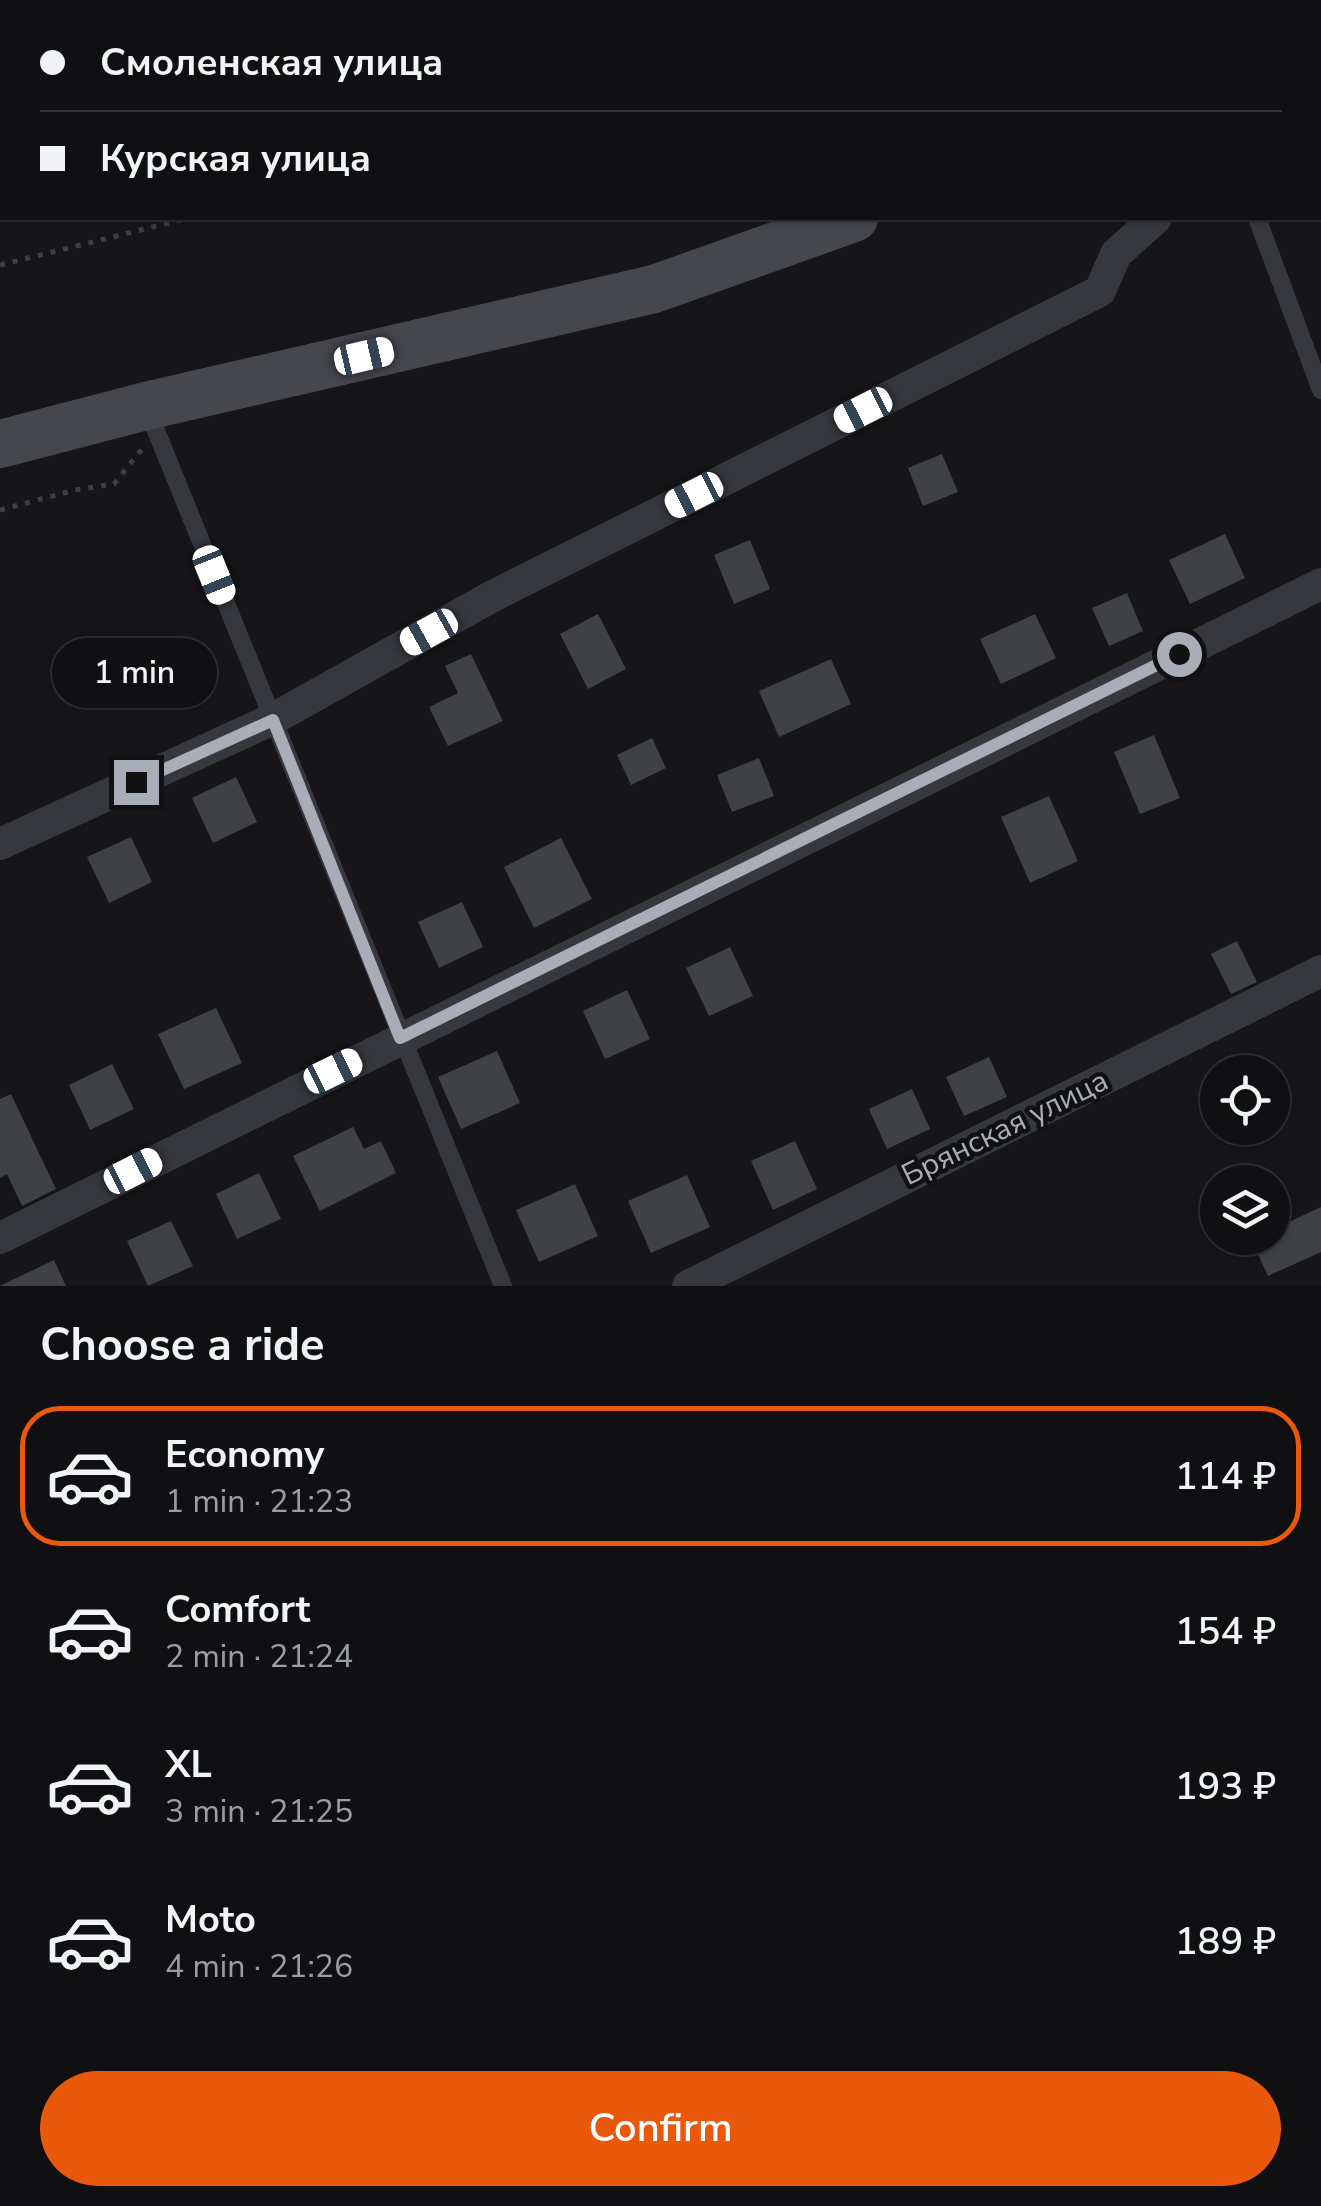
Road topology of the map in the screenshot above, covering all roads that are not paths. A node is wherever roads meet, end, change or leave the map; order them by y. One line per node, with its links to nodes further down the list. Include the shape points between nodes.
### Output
1 (848, 220): 5 (street, via 654,289)
2 (1154, 220): 8 (street, via 1116,254 1100,291 491,597)
3 (1258, 220): 4 (lane)
4 (1321, 390)
5 (151, 418): 6 (street); 8 (lane)
6 (0, 444)
7 (1321, 584): 11 (street)
8 (273, 720): 9 (street); 11 (lane)
9 (0, 844)
10 (1321, 971): 14 (street, Брянская улица)
11 (400, 1038): 12 (street); 13 (lane)
12 (0, 1238)
13 (503, 1286)
14 (688, 1286)

